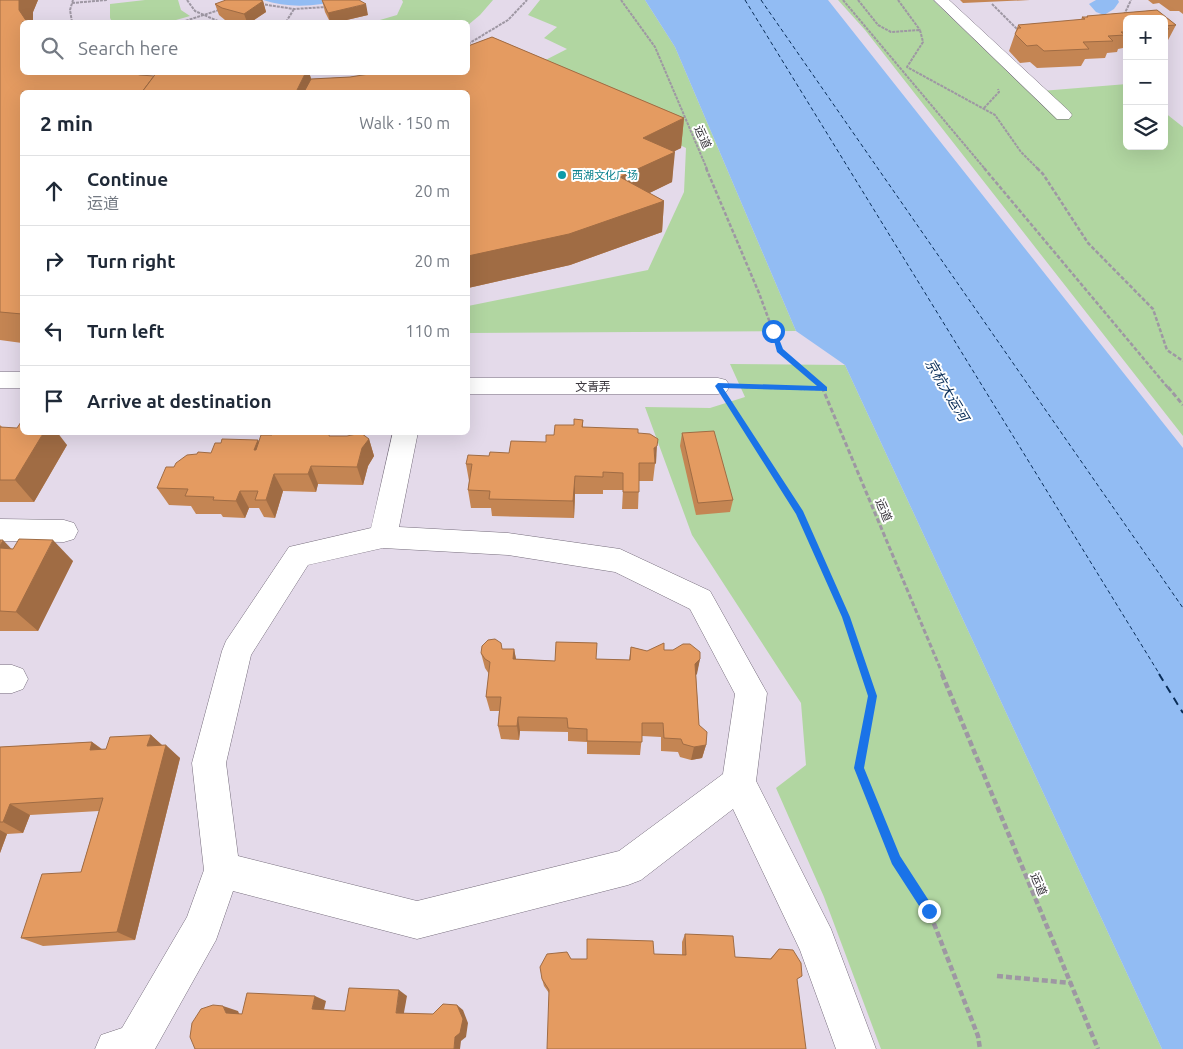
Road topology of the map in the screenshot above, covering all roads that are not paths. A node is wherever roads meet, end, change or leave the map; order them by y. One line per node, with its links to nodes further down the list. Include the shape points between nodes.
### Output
1 (941, 0): 2 (street)
2 (1063, 115)
3 (0, 380): 4 (street)
4 (20, 380)
5 (470, 386): 6 (street, 文青弄)
6 (718, 386)
7 (405, 435): 10 (street)
8 (0, 530): 9 (street)
9 (64, 532)
10 (383, 537): 11 (street, via 508,544 620,561 700,600 752,693); 12 (street, via 299,555 237,651 209,763)
11 (739, 783): 12 (street, via 628,867 418,920); 14 (street, via 817,943)
12 (222, 870): 13 (street, via 203,927 134,1047)
13 (115, 1049)
14 (856, 1049)

